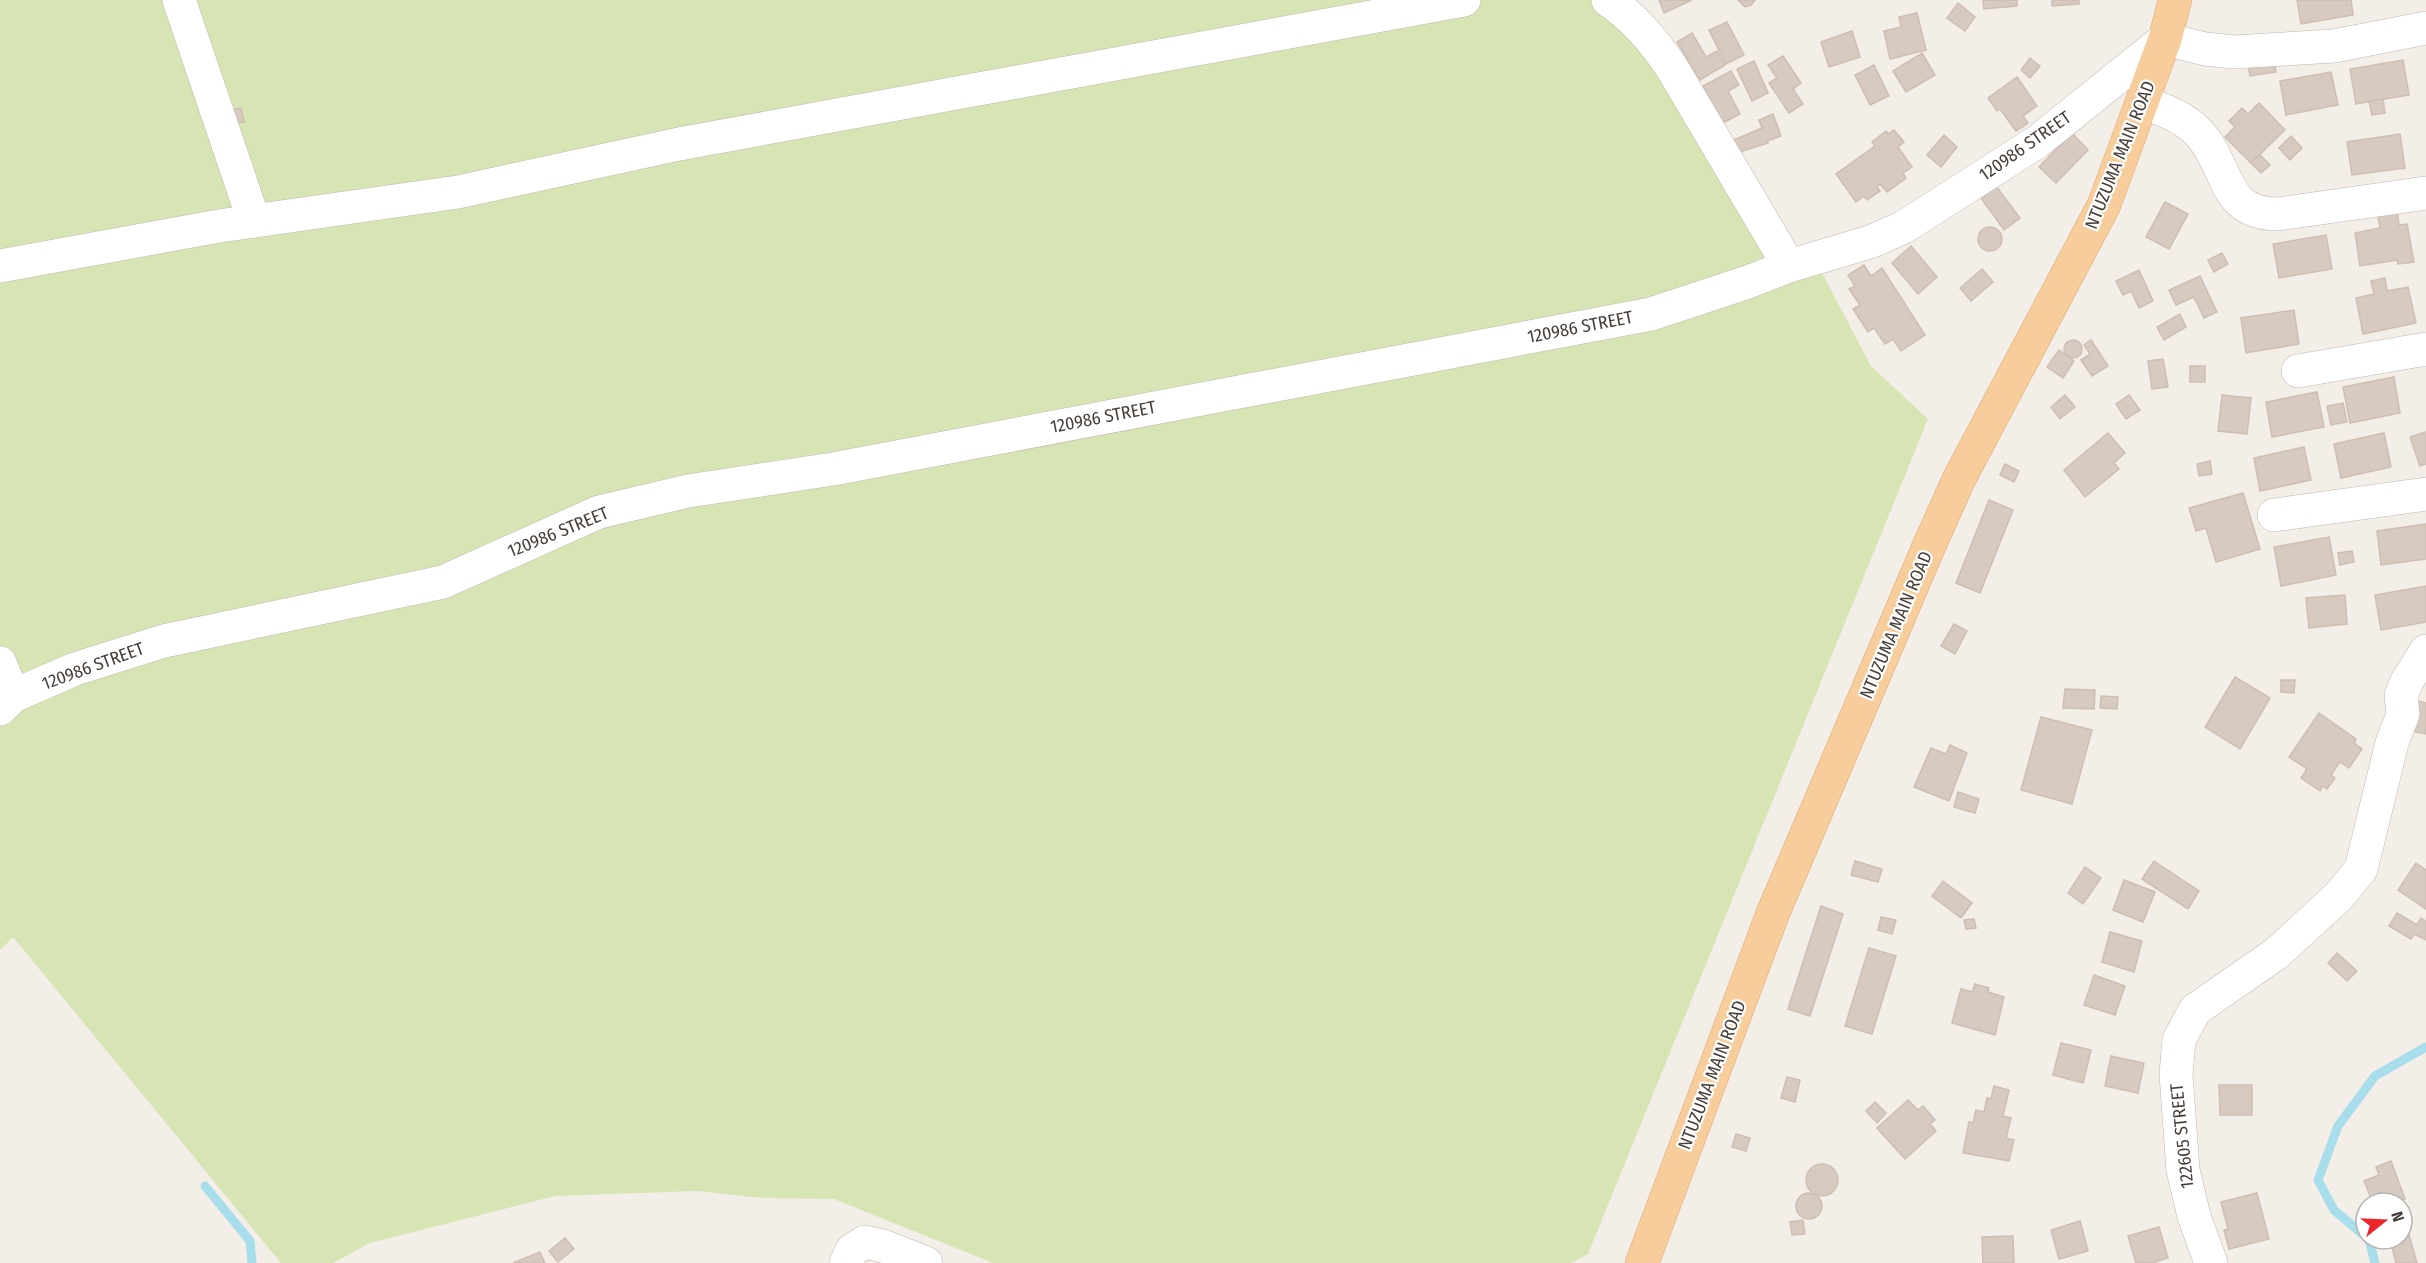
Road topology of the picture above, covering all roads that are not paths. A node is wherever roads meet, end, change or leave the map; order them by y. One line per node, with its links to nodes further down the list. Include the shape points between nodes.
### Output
1 (179, 0): 9 (street)
2 (1464, 0): 9 (street, via 679,144 458,192)
3 (1608, 0): 11 (street, via 1651,37)
4 (2175, 0): 6 (main road, NTUZUMA MAIN ROAD)
5 (2426, 28): 6 (street, via 2334,46 2234,52)
6 (2165, 39): 7 (main road, NTUZUMA MAIN ROAD); 11 (street, 120986 STREET, via 2037,142 1939,206 1870,242)
7 (2143, 102): 8 (street, via 2193,126 2208,143 2233,194 2251,210 2263,214); 21 (main road, NTUZUMA MAIN ROAD, via 2104,205 1964,469 1929,546 1773,913)
8 (2426, 193)
9 (254, 221): 10 (street)
10 (0, 266)
11 (1789, 266): 18 (street, 120986 STREET, via 1651,314 833,470 688,491 599,512 443,582 164,641 75,669)
12 (2426, 349): 13 (street)
13 (2298, 371)
14 (2426, 494): 15 (street)
15 (2274, 515)
16 (2426, 651): 22 (street, 122605 STREET, via 2401,696 2403,714 2392,742 2361,868 2339,896 2277,953 2195,1010 2179,1040 2176,1074 2183,1170 2193,1216)
17 (0, 663): 18 (street)
18 (6, 702)
19 (846, 1263): 20 (street, via 852,1250 865,1242)
20 (926, 1263)
21 (1642, 1263)
22 (2211, 1263)

